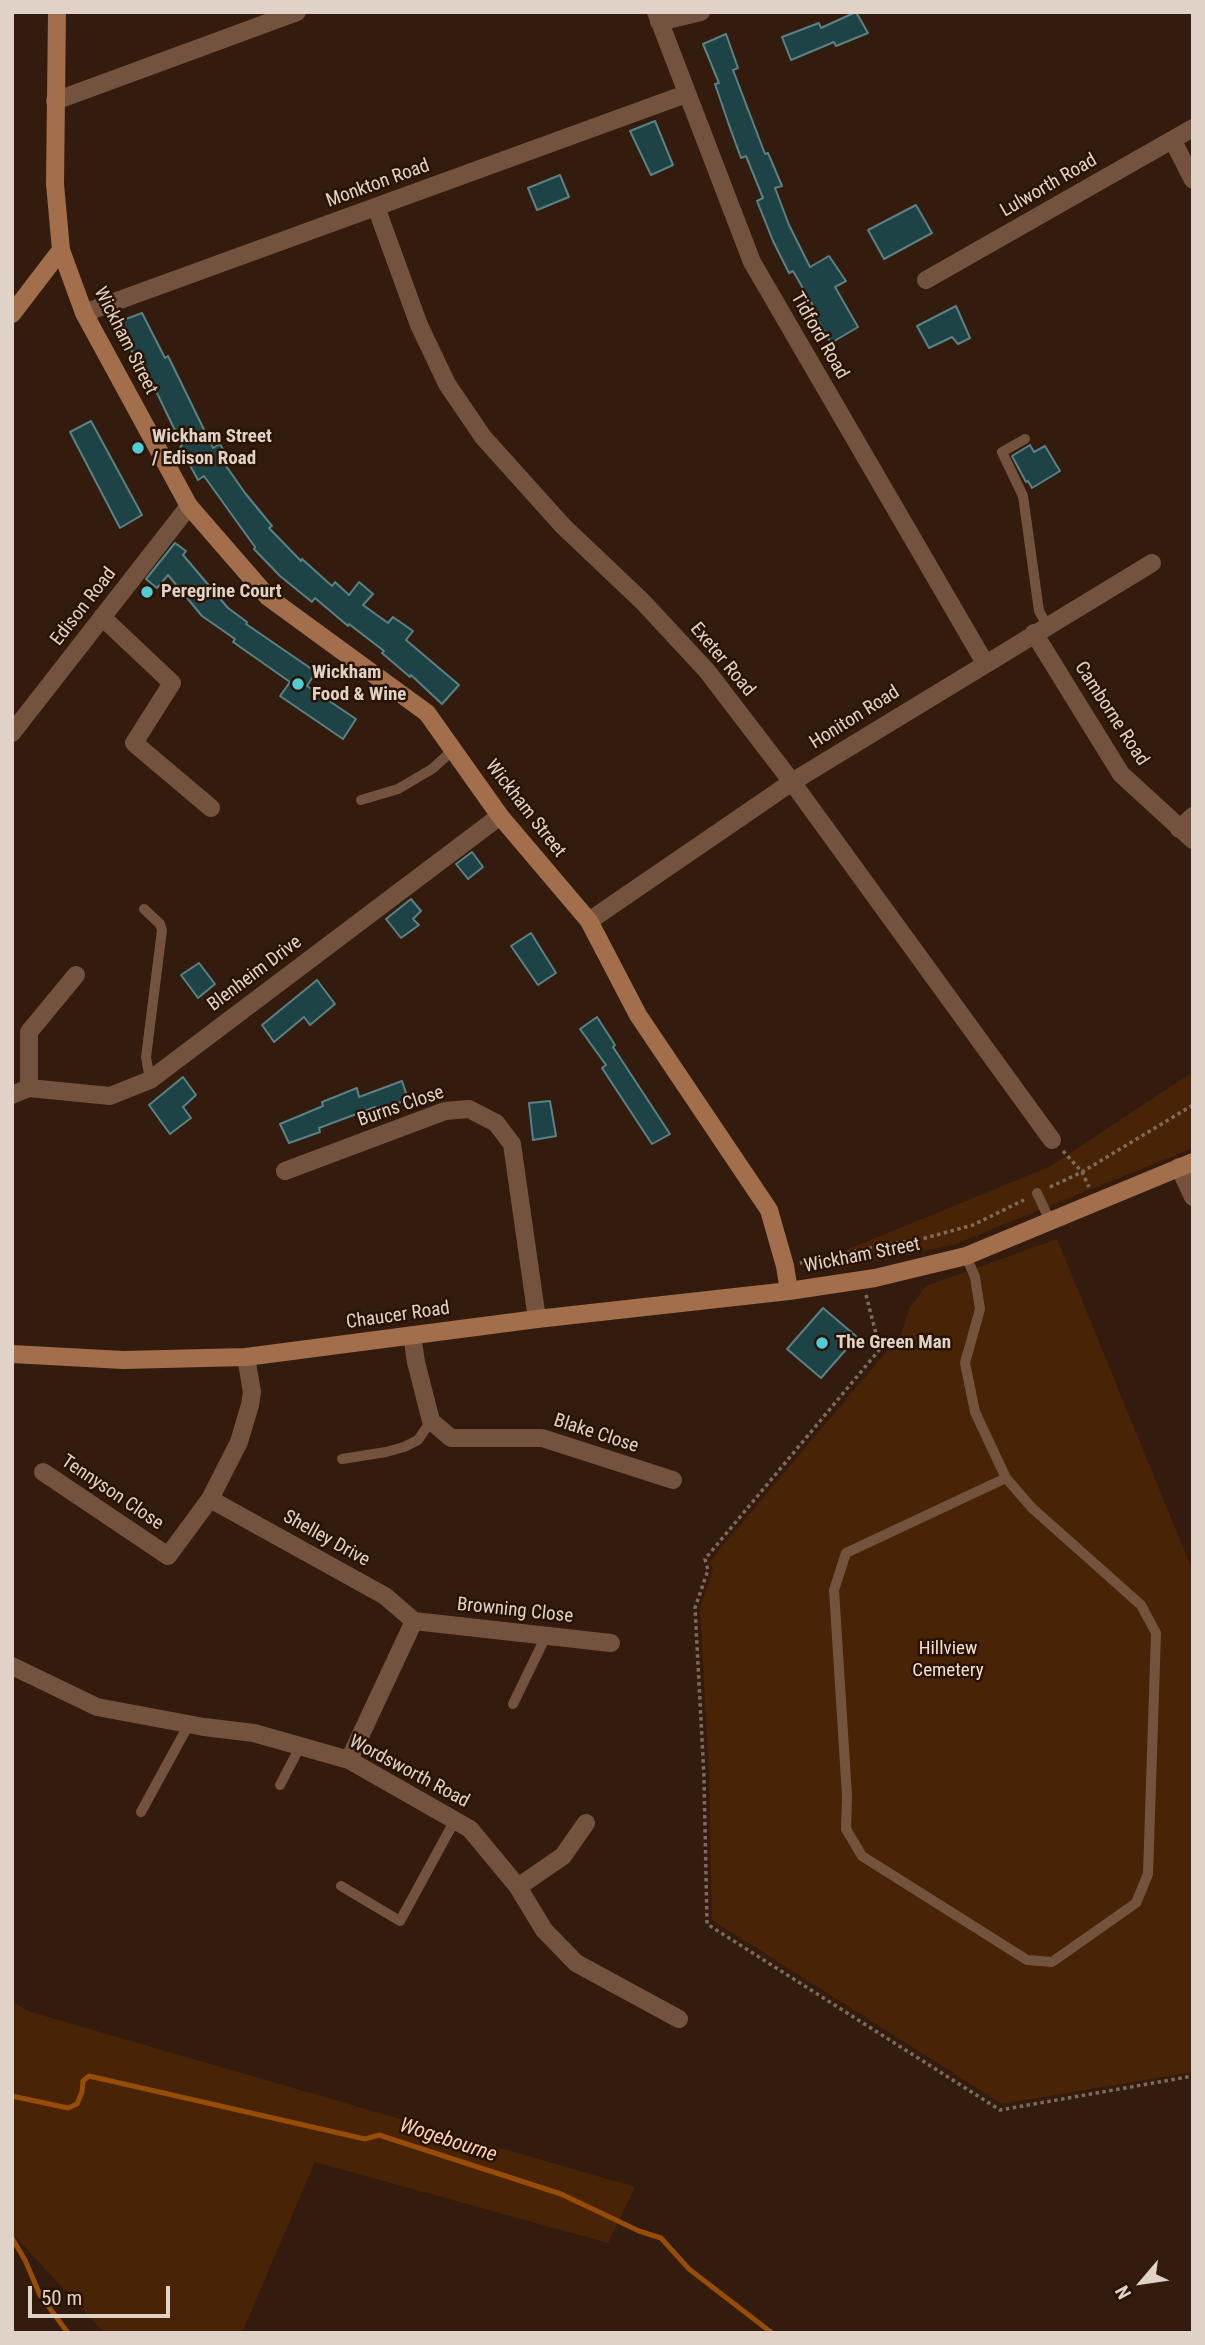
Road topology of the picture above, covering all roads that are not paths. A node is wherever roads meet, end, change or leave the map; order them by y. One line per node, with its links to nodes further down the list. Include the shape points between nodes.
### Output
1 (57, 12): 6 (street, Wickham Street)
2 (297, 12): 6 (street)
3 (701, 12): 4 (street)
4 (658, 17): 5 (street, Tidford Road)
5 (686, 94): 10 (street, Monkton Road); 20 (street, Tidford Road, via 752,262)
6 (55, 101): 11 (street, Wickham Street)
7 (1193, 128): 8 (street, Lulworth Road)
8 (1172, 141): 9 (street); 12 (street, Lulworth Road)
9 (1193, 180)
10 (376, 208): 13 (street, Monkton Road); 23 (street, Exeter Road, via 419,326 447,384 483,437 563,526 707,671)
11 (61, 250): 13 (street, Wickham Street); 14 (street)
12 (926, 280)
13 (84, 313): 16 (street, Wickham Street)
14 (12, 314)
15 (1025, 439): 19 (lane, via 1002,452 1023,496)
16 (189, 506): 18 (street, Edison Road); 22 (street, Wickham Street, via 268,597 427,713)
17 (1152, 563): 19 (street, Honiton Road)
18 (102, 617): 21 (street, Edison Road); 25 (street, via 172,682 134,743)
19 (1041, 629): 20 (street, Honiton Road); 27 (street, Camborne Road, via 1122,774)
20 (985, 663): 23 (street, Honiton Road)
21 (12, 733)
22 (453, 750): 24 (lane, via 398,789); 26 (street, Wickham Street)
23 (792, 782): 29 (street, Honiton Road); 33 (street, Exeter Road)
24 (361, 800)
25 (211, 808)
26 (500, 816): 29 (street, Wickham Street); 31 (street, Blenheim Drive)
27 (1188, 828)
28 (144, 909): 31 (lane, via 162,930 146,1057)
29 (589, 921): 40 (street, Wickham Street, via 638,1015 769,1210)
30 (76, 975): 32 (street, via 29,1032)
31 (150, 1080): 32 (street, Blenheim Drive, via 110,1096)
32 (21, 1092)
33 (1052, 1140)
34 (1186, 1164): 37 (street); 38 (street, Wickham Street)
35 (285, 1171): 41 (street, Burns Close, via 445,1111 469,1109 496,1123 512,1144)
36 (1037, 1193): 38 (lane)
37 (1193, 1197)
38 (1050, 1221): 39 (street, Wickham Street)
39 (966, 1256): 40 (street, Wickham Street, via 875,1278); 48 (lane, via 980,1309 965,1363 975,1412)
40 (789, 1291): 41 (street, Chaucer Road)
41 (537, 1319): 42 (street, Chaucer Road)
42 (412, 1335): 44 (street, Chaucer Road); 45 (street)
43 (12, 1354): 44 (street, Chaucer Road, via 123,1360)
44 (246, 1357): 50 (street, via 250,1405 239,1442)
45 (431, 1421): 46 (lane, via 418,1440 404,1447); 49 (street, Blake Close, via 451,1438 542,1438)
46 (342, 1459)
47 (43, 1472): 50 (street, Tennyson Close, via 168,1556)
48 (1006, 1478): 48 (lane, via 846,1553 834,1590 846,1829 862,1856 1027,1961 1052,1962 1136,1903 1148,1874 1156,1633 1141,1605)
49 (673, 1480)
50 (210, 1499): 51 (street, Shelley Drive, via 385,1596)
51 (414, 1621): 52 (street, Browning Close); 58 (street)
52 (546, 1636): 53 (street, Browning Close); 55 (lane)
53 (611, 1643)
54 (12, 1666): 56 (street, Wordsworth Road, via 97,1707)
55 (513, 1704)
56 (190, 1724): 57 (street, Wordsworth Road); 60 (lane)
57 (301, 1745): 58 (street, Wordsworth Road); 59 (lane)
58 (349, 1760): 61 (street, Wordsworth Road)
59 (280, 1785)
60 (141, 1812)
61 (455, 1820): 63 (lane, via 400,1921); 64 (street, Wordsworth Road, via 470,1829)
62 (586, 1822): 64 (street, via 563,1856)
63 (341, 1886)
64 (518, 1887): 65 (street, Wordsworth Road, via 544,1930 576,1963)
65 (679, 2019)

